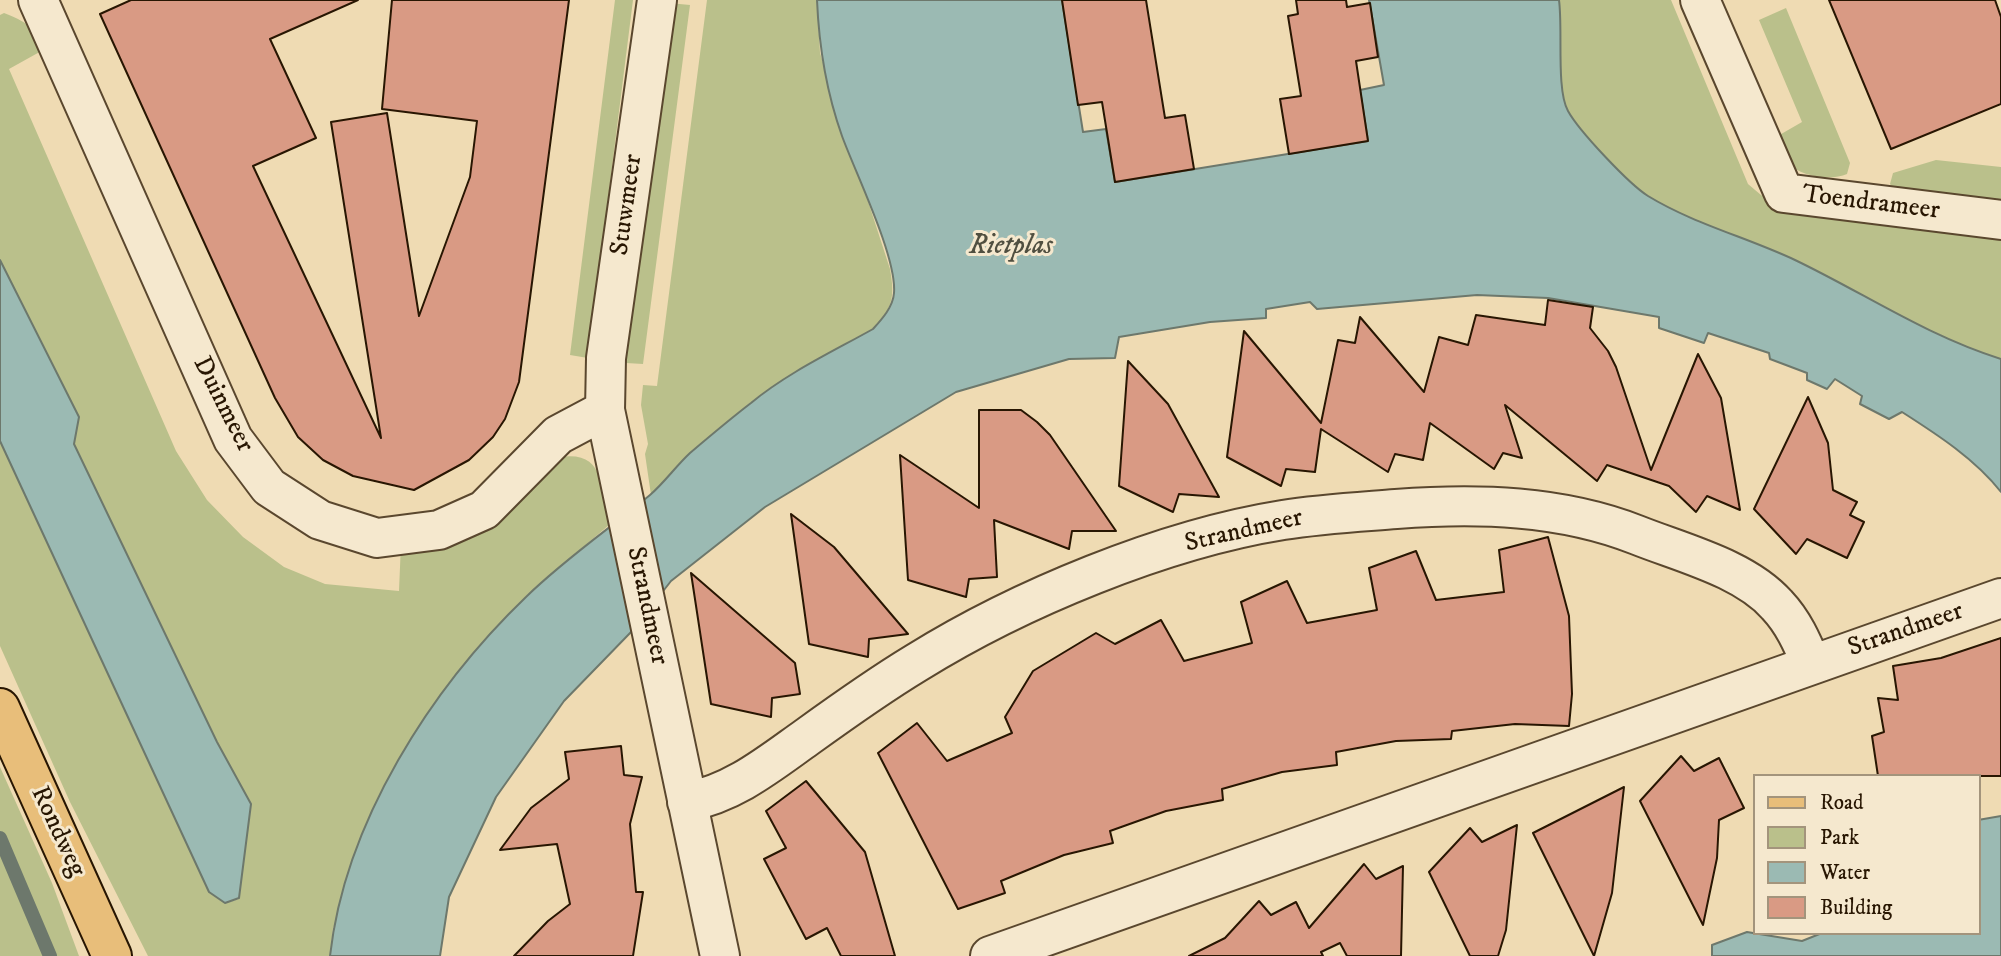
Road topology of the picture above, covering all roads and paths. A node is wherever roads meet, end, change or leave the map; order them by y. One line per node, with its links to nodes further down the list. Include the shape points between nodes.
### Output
1 (38, 0): 5 (street, Duinmeer, via 233,439 268,487 320,520 377,538 439,530 484,510 558,435)
2 (657, 0): 5 (street, Stuwmeer, via 606,358)
3 (1700, 0): 4 (street, Toendrameer, via 1783,193)
4 (2001, 220)
5 (605, 410): 9 (street, Strandmeer)
6 (2001, 598): 7 (street, Strandmeer)
7 (1811, 664): 9 (street, Strandmeer, via 1795,627 1754,585 1611,525 1511,508 1461,507 1283,520 1214,535 1138,560 991,622 918,661 726,792); 12 (street, Strandmeer)
8 (0, 708): 10 (main road, Rondweg)
9 (687, 802): 11 (street, Strandmeer)
10 (112, 956)
11 (720, 956)
12 (989, 956)

